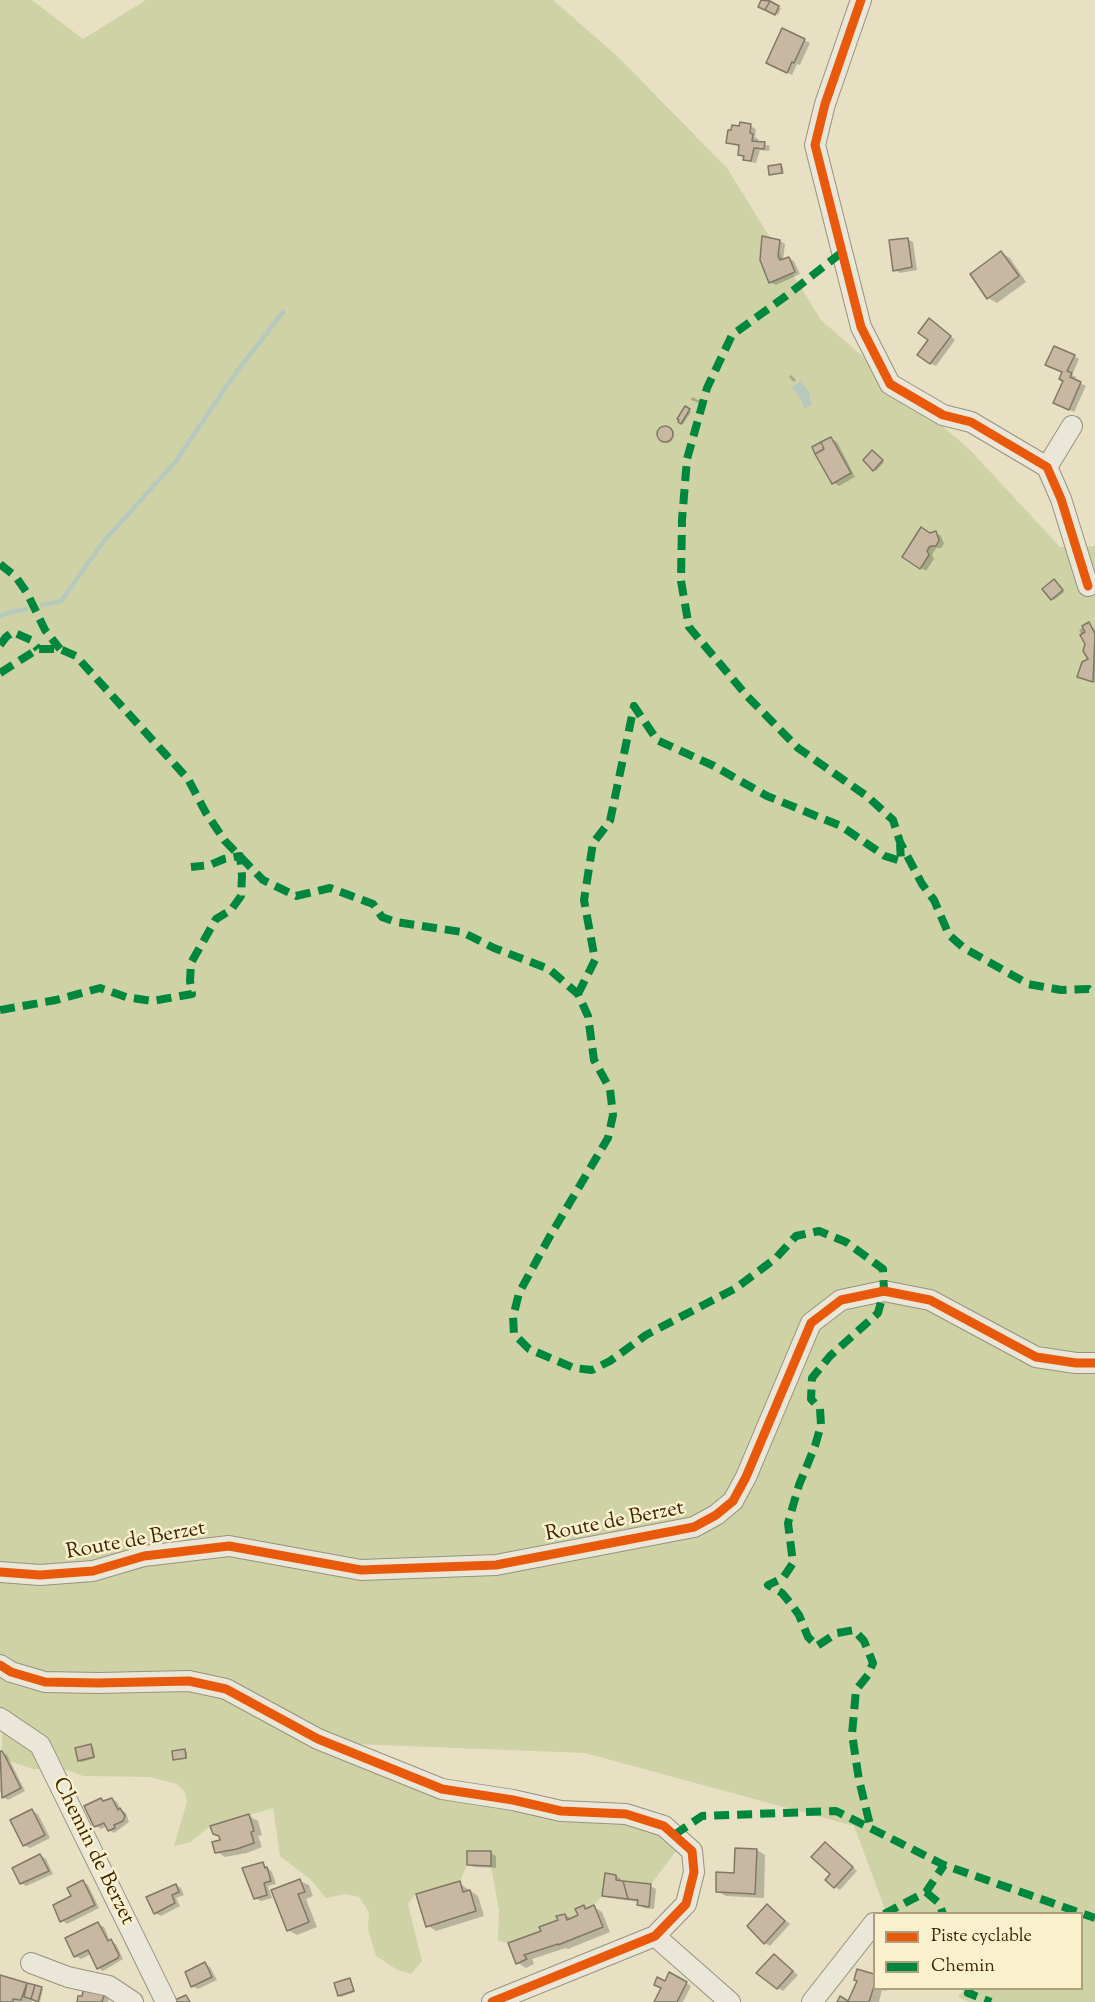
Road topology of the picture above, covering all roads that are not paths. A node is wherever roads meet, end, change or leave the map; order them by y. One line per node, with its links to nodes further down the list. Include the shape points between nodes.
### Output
1 (861, 0): 3 (street, via 815,145 861,327 890,384 943,415 971,422)
2 (1072, 426): 3 (street)
3 (1047, 467): 4 (street)
4 (1088, 586)
5 (1095, 1363): 6 (street, Route de Berzet, via 1036,1357 930,1300 884,1291 841,1300 811,1323 733,1501 694,1527 496,1565 361,1570 230,1546 144,1556 93,1571 40,1575)
6 (0, 1572)
7 (0, 1665): 10 (street, via 45,1682 189,1681 226,1689 318,1739 442,1789 561,1811 626,1814 664,1826 692,1851 694,1872 686,1904)
8 (0, 1718): 13 (street, Chemin de Berzet, via 40,1745)
9 (873, 1924): 16 (street)
10 (655, 1936): 14 (street); 15 (street)
11 (31, 1963): 12 (street, via 109,1986)
12 (133, 2002)
13 (166, 2002)
14 (492, 2002)
15 (730, 2002)
16 (812, 2002)

